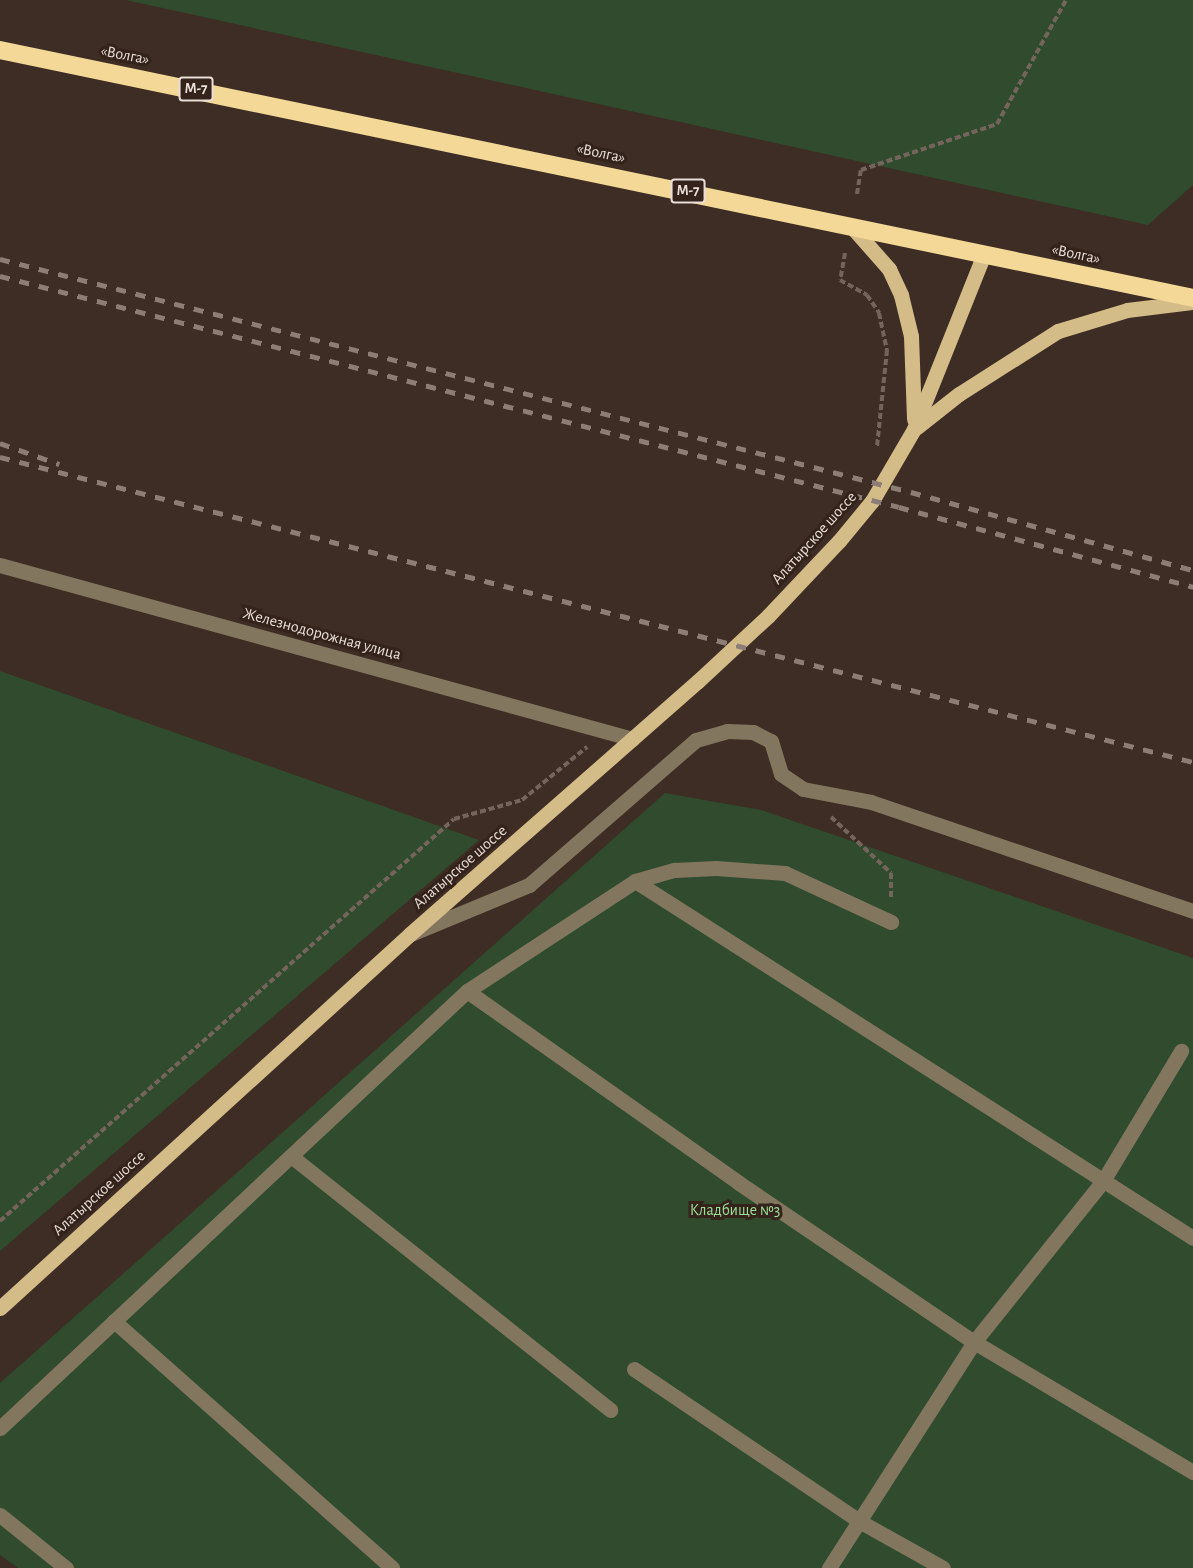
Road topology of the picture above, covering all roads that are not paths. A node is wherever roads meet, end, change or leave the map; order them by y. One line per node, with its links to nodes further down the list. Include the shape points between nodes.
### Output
1 (0, 50): 2 (highway, «Волга» / М-7)
2 (852, 226): 3 (highway, «Волга» / М-7); 5 (main road, via 889,269 901,295 911,336)
3 (984, 254): 4 (highway, «Волга» / М-7); 5 (main road)
4 (1193, 300): 5 (main road, via 1127,310 1058,331 959,394)
5 (914, 429): 7 (main road, Алатырское шоссе, via 873,501 839,541 768,616)
6 (0, 565): 7 (lane, Железнодорожная улица)
7 (633, 740): 11 (main road, Алатырское шоссе)
8 (635, 881): 10 (lane, via 674,870 716,868 785,873); 12 (lane); 15 (lane)
9 (1193, 911): 11 (lane, via 872,802 803,789 781,774 771,741 753,732 727,731 696,740 529,885)
10 (891, 922)
11 (410, 934): 17 (main road, Алатырское шоссе)
12 (466, 991): 14 (lane); 19 (lane)
13 (1181, 1051): 15 (lane)
14 (291, 1156): 18 (lane); 21 (lane)
15 (1103, 1181): 16 (lane); 19 (lane)
16 (1193, 1238)
17 (0, 1308)
18 (114, 1322): 22 (lane); 27 (lane)
19 (974, 1342): 23 (lane); 25 (lane)
20 (634, 1369): 25 (lane)
21 (610, 1410)
22 (0, 1428)
23 (1193, 1472)
24 (0, 1515): 26 (lane)
25 (859, 1521): 28 (lane); 29 (lane)
26 (66, 1568)
27 (392, 1568)
28 (829, 1568)
29 (943, 1568)

